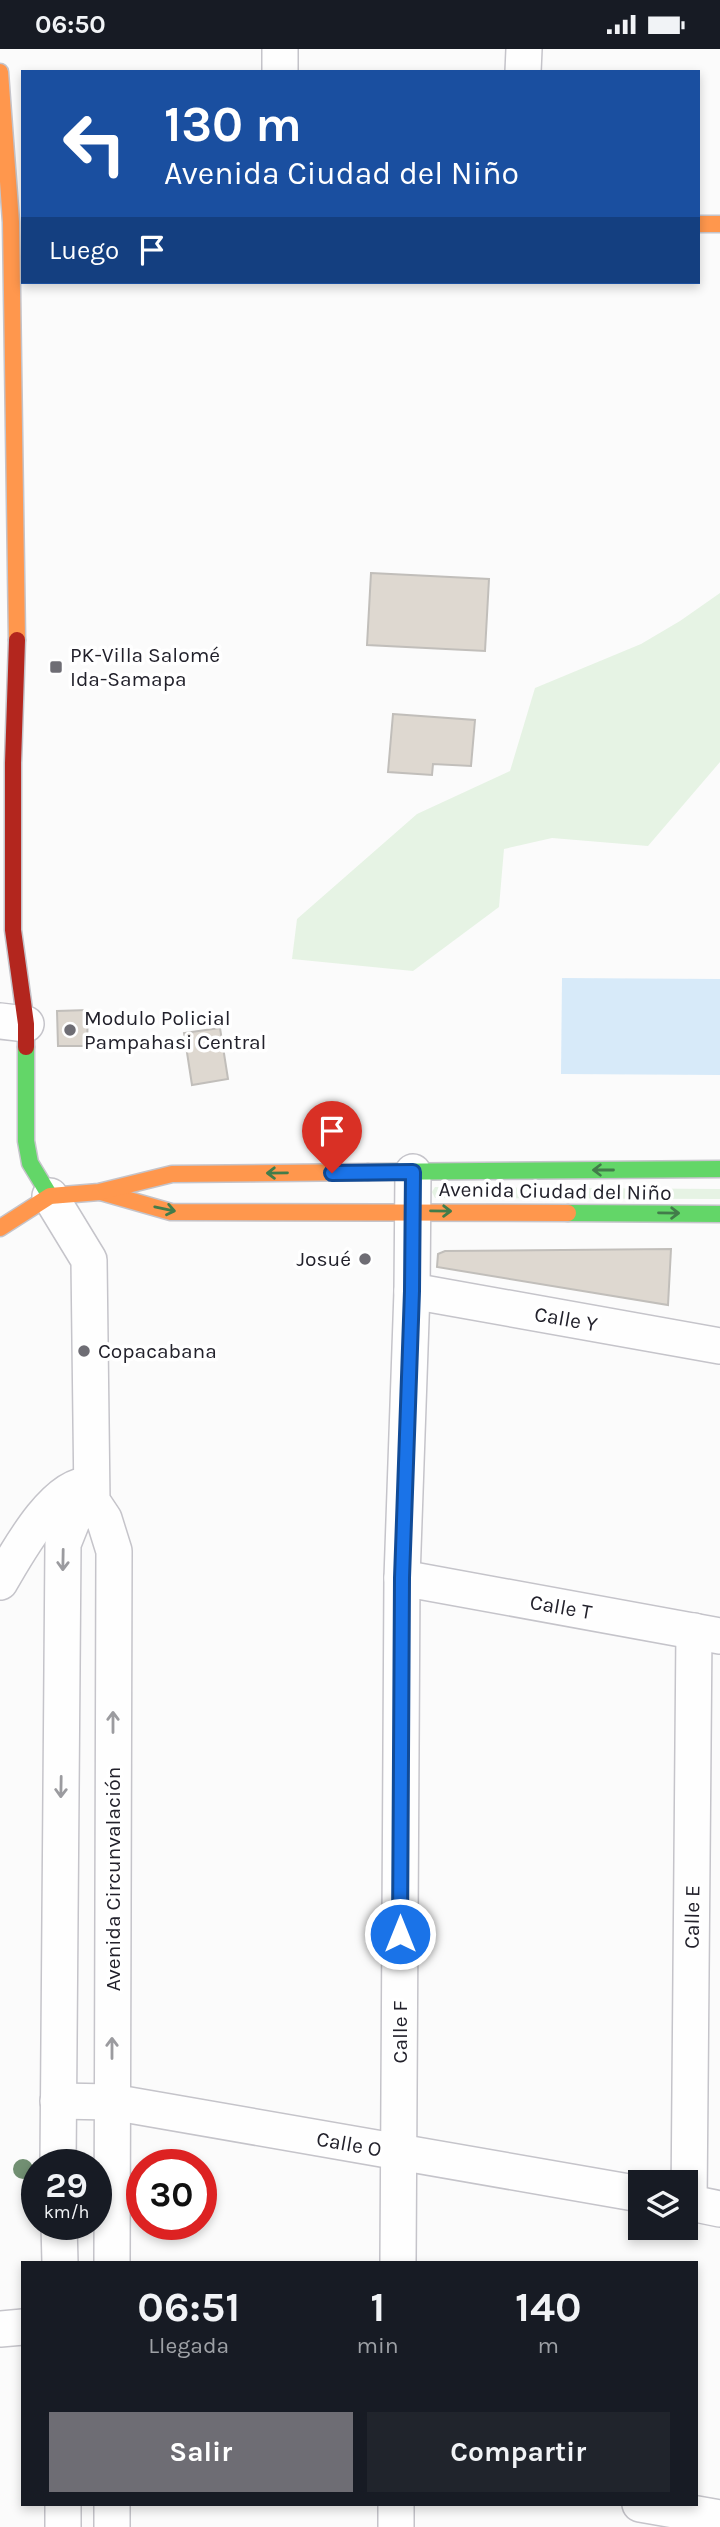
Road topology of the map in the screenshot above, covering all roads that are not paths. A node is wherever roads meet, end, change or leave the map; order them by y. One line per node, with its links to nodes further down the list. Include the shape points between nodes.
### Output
1 (280, 49): 3 (street)
2 (524, 49): 4 (street)
3 (280, 70)
4 (523, 70)
5 (0, 72): 6 (main road, Avenida Circunvalación)
6 (11, 222): 9 (main road, Avenida Circunvalación)
7 (700, 224): 8 (main road)
8 (720, 224)
9 (8, 508): 10 (main road, Avenida Circunvalación, via 17,666)
10 (6, 763): 11 (main road, Avenida Circunvalación)
11 (13, 1023): 15 (main road, Avenida Circunvalación, via 30,1163)
12 (720, 1169): 13 (main road, Avenida Ciudad del Niño, one-way to 13)
13 (413, 1172): 14 (main road, Avenida Ciudad del Niño, one-way to 14, via 172,1174); 16 (street, Calle F)
14 (99, 1192): 15 (main road, Avenida Ciudad del Niño); 16 (main road, Avenida Ciudad del Niño, one-way to 16, via 171,1212)
15 (50, 1196): 18 (main road, Avenida Ciudad del Niño); 21 (street, Avenida Circunvalación, via 89,1260)
16 (413, 1211): 17 (main road, Avenida Ciudad del Niño, one-way to 17); 19 (street, Calle F)
17 (720, 1214)
18 (0, 1228)
19 (412, 1291): 20 (street, Calle Y); 22 (street, Calle F)
20 (720, 1346)
21 (93, 1493): 23 (street, via 81,1485 65,1494 26,1538); 25 (street, one-way to 25, via 73,1520 63,1544); 26 (street, Avenida Circunvalación, one-way to 21, via 114,1551)
22 (402, 1578): 24 (street, Calle T); 28 (street, Calle F)
23 (0, 1582)
24 (707, 1633): 30 (street, Calle E)
25 (58, 2101): 26 (street, Calle O); 27 (street)
26 (112, 2102): 28 (street, Calle O); 33 (street, Avenida Circunvalación)
27 (58, 2149)
28 (400, 2153): 29 (street, Calle O); 34 (street, Calle F)
29 (628, 2192)
30 (698, 2205)
31 (59, 2240): 32 (street)
32 (60, 2261)
33 (112, 2261)
34 (398, 2261)
35 (21, 2327): 36 (street)
36 (0, 2329)
37 (63, 2506): 43 (street)
38 (112, 2506): 44 (street)
39 (396, 2506): 45 (street)
40 (645, 2506): 42 (street)
41 (720, 2518): 42 (street)
42 (676, 2519)
43 (63, 2527)
44 (112, 2527)
45 (396, 2527)

